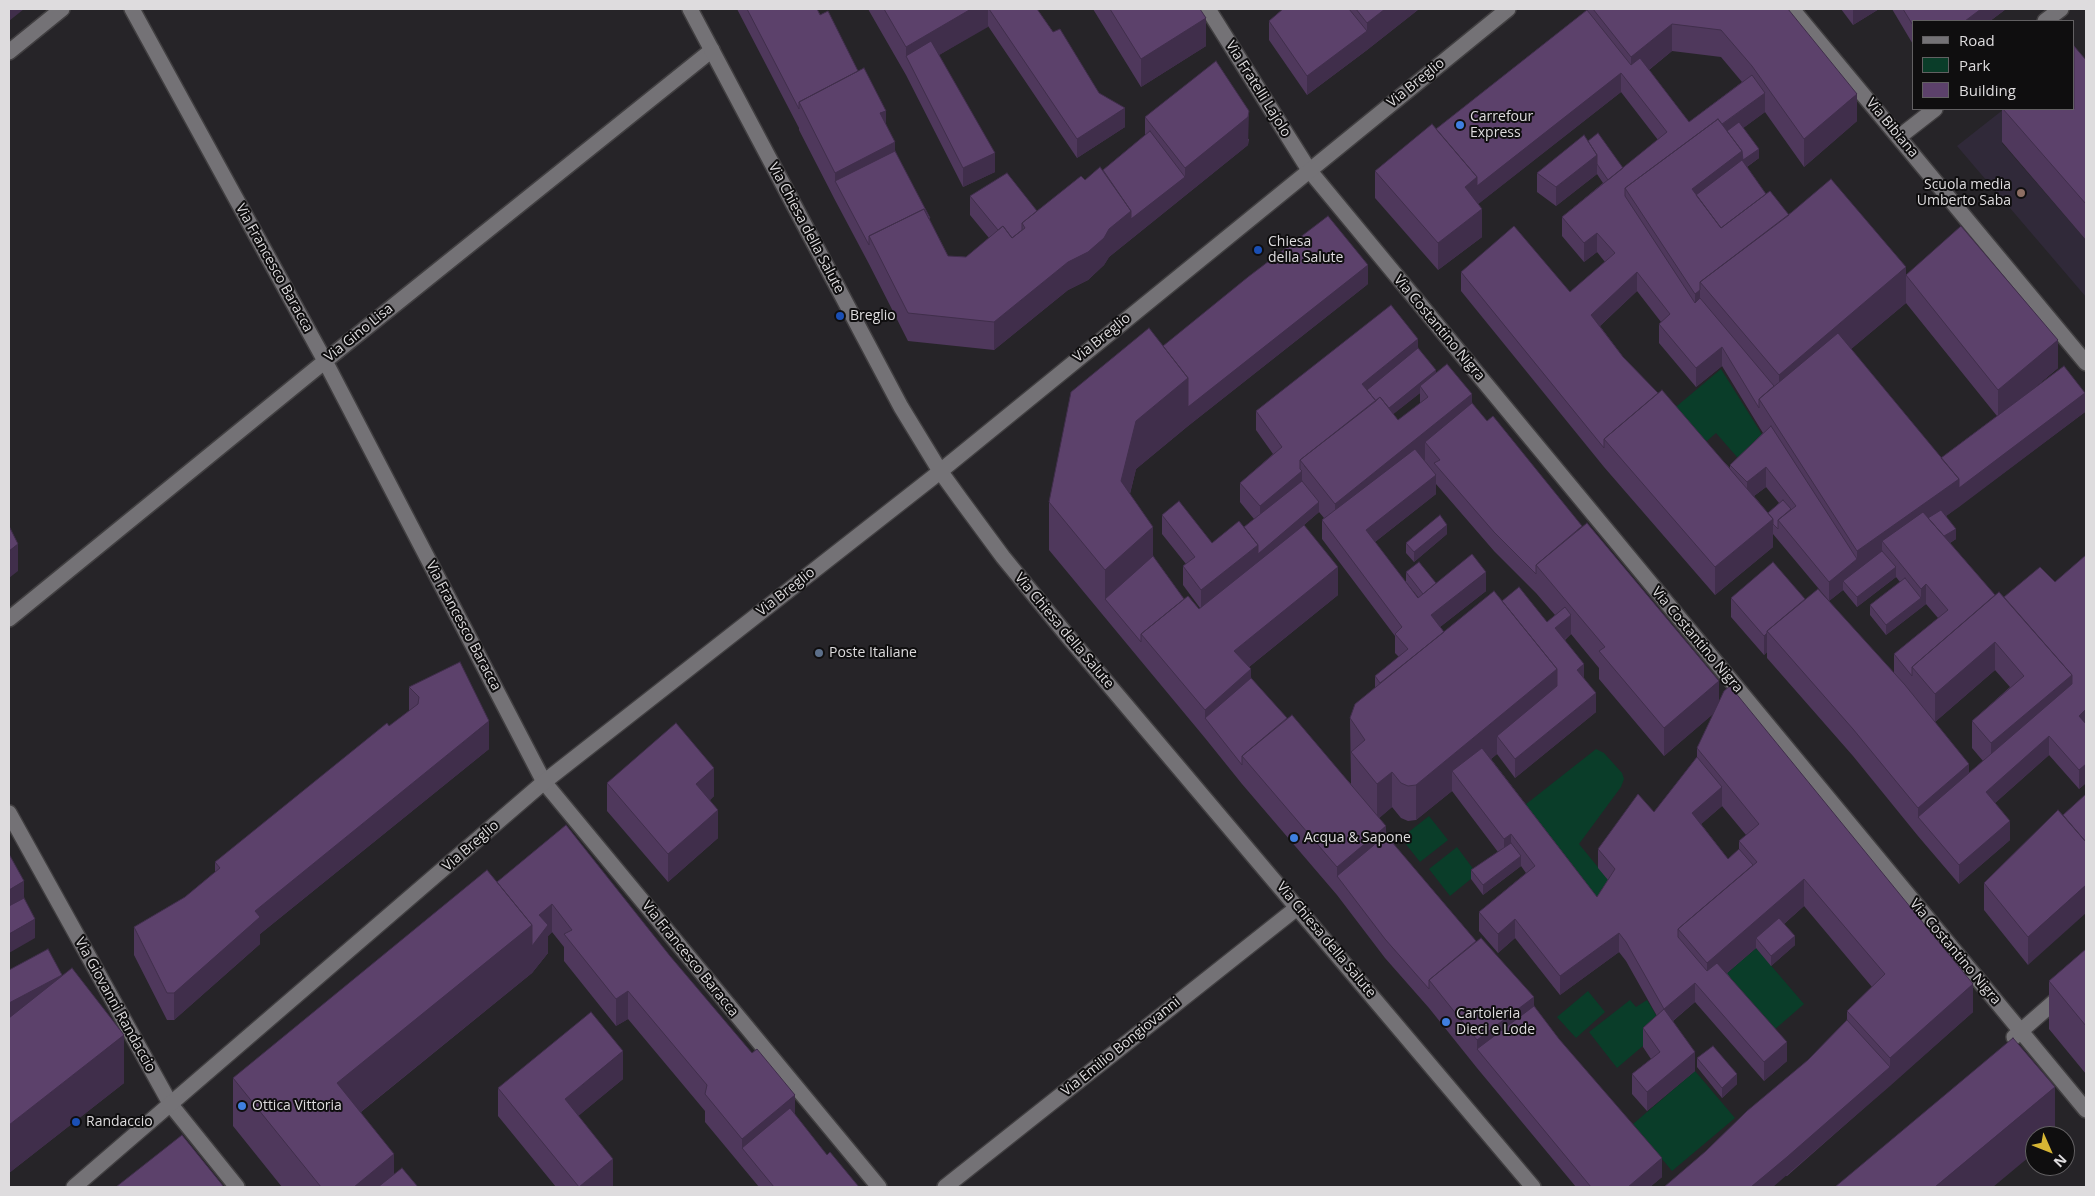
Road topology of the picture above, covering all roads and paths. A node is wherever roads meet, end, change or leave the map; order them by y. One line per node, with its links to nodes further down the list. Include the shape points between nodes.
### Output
1 (62, 9): 10 (street)
2 (132, 9): 14 (street, Via Francesco Baracca)
3 (690, 9): 9 (street, Via Chiesa della Salute)
4 (1208, 9): 13 (street, Via Fratelli Lajolo)
5 (1508, 9): 13 (street, Via Breglio)
6 (1792, 9): 12 (street, Via Bibiana)
7 (2061, 9): 8 (street)
8 (2046, 20)
9 (712, 50): 14 (street, Via Gino Lisa); 16 (street, Via Chiesa della Salute, via 902,407)
10 (9, 52)
11 (1934, 110): 12 (street)
12 (1899, 137): 15 (street, Via Bibiana)
13 (1308, 170): 16 (street, Via Breglio); 22 (street, Via Costantino Nigra)
14 (325, 361): 17 (street, Via Gino Lisa); 18 (street, Via Francesco Baracca)
15 (2086, 363)
16 (940, 471): 18 (street, Via Breglio); 20 (street, Via Chiesa della Salute, via 1052,616)
17 (9, 619)
18 (544, 782): 24 (street, Via Breglio); 28 (street, Via Francesco Baracca)
19 (9, 814): 24 (street, Via Giovanni Randaccio)
20 (1298, 907): 29 (street, Via Emilio Bongiovanni); 30 (street, Via Chiesa della Salute)
21 (2086, 974): 22 (street)
22 (2021, 1031): 23 (street); 25 (street, Via Costantino Nigra)
23 (2006, 1044)
24 (171, 1105): 26 (street, Via Breglio); 27 (street, Via Giovanni Randaccio)
25 (2086, 1110)
26 (74, 1187)
27 (237, 1187)
28 (878, 1187)
29 (944, 1187)
30 (1533, 1187)

